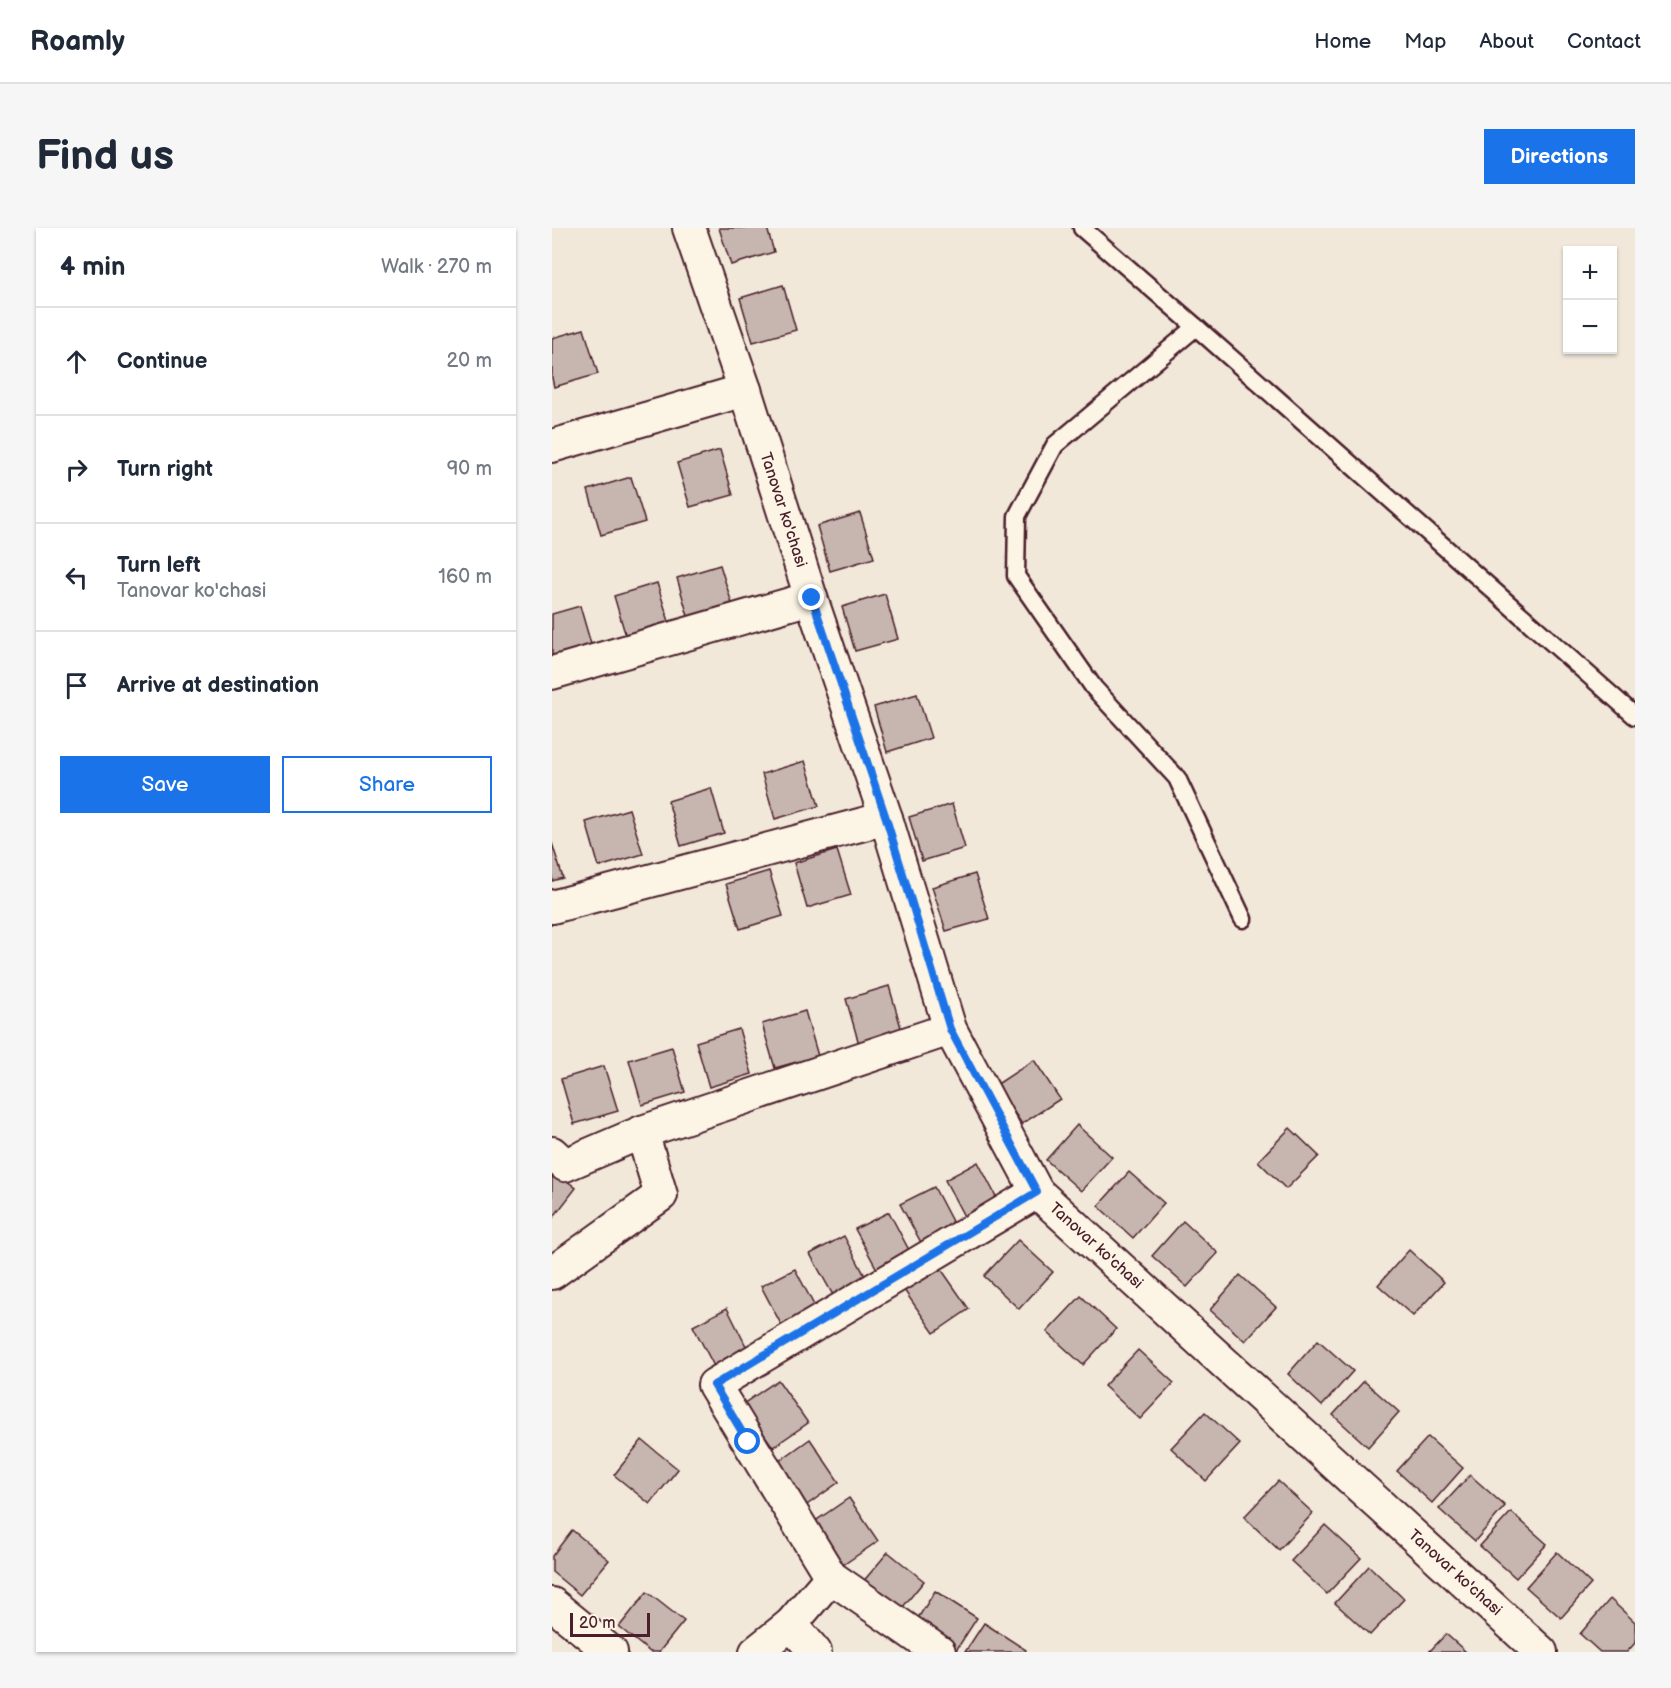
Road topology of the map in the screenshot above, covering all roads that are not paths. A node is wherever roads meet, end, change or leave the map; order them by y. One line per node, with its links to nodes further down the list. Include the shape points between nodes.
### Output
1 (689, 228): 4 (street, Tanovar ko'chasi)
2 (1082, 228): 3 (lane)
3 (1196, 327): 8 (lane); 11 (lane, via 1055,445 1017,516 1016,576 1094,688 1178,778)
4 (745, 390): 5 (street); 6 (street, Tanovar ko'chasi)
5 (552, 446)
6 (812, 598): 7 (street); 9 (street, Tanovar ko'chasi)
7 (552, 674)
8 (1635, 716)
9 (886, 818): 10 (street); 12 (street, Tanovar ko'chasi)
10 (552, 907)
11 (1243, 919)
12 (950, 1029): 13 (street); 15 (street, Tanovar ko'chasi)
13 (642, 1132): 14 (street, via 565,1165); 16 (street, via 661,1195)
14 (552, 1153)
15 (1037, 1192): 17 (street, via 714,1385); 24 (street, Tanovar ko'chasi)
16 (552, 1273)
17 (831, 1578): 19 (street); 23 (street)
18 (552, 1604): 20 (street)
19 (791, 1624): 21 (street); 22 (street)
20 (611, 1652)
21 (756, 1652)
22 (815, 1652)
23 (939, 1652)
24 (1541, 1652)

